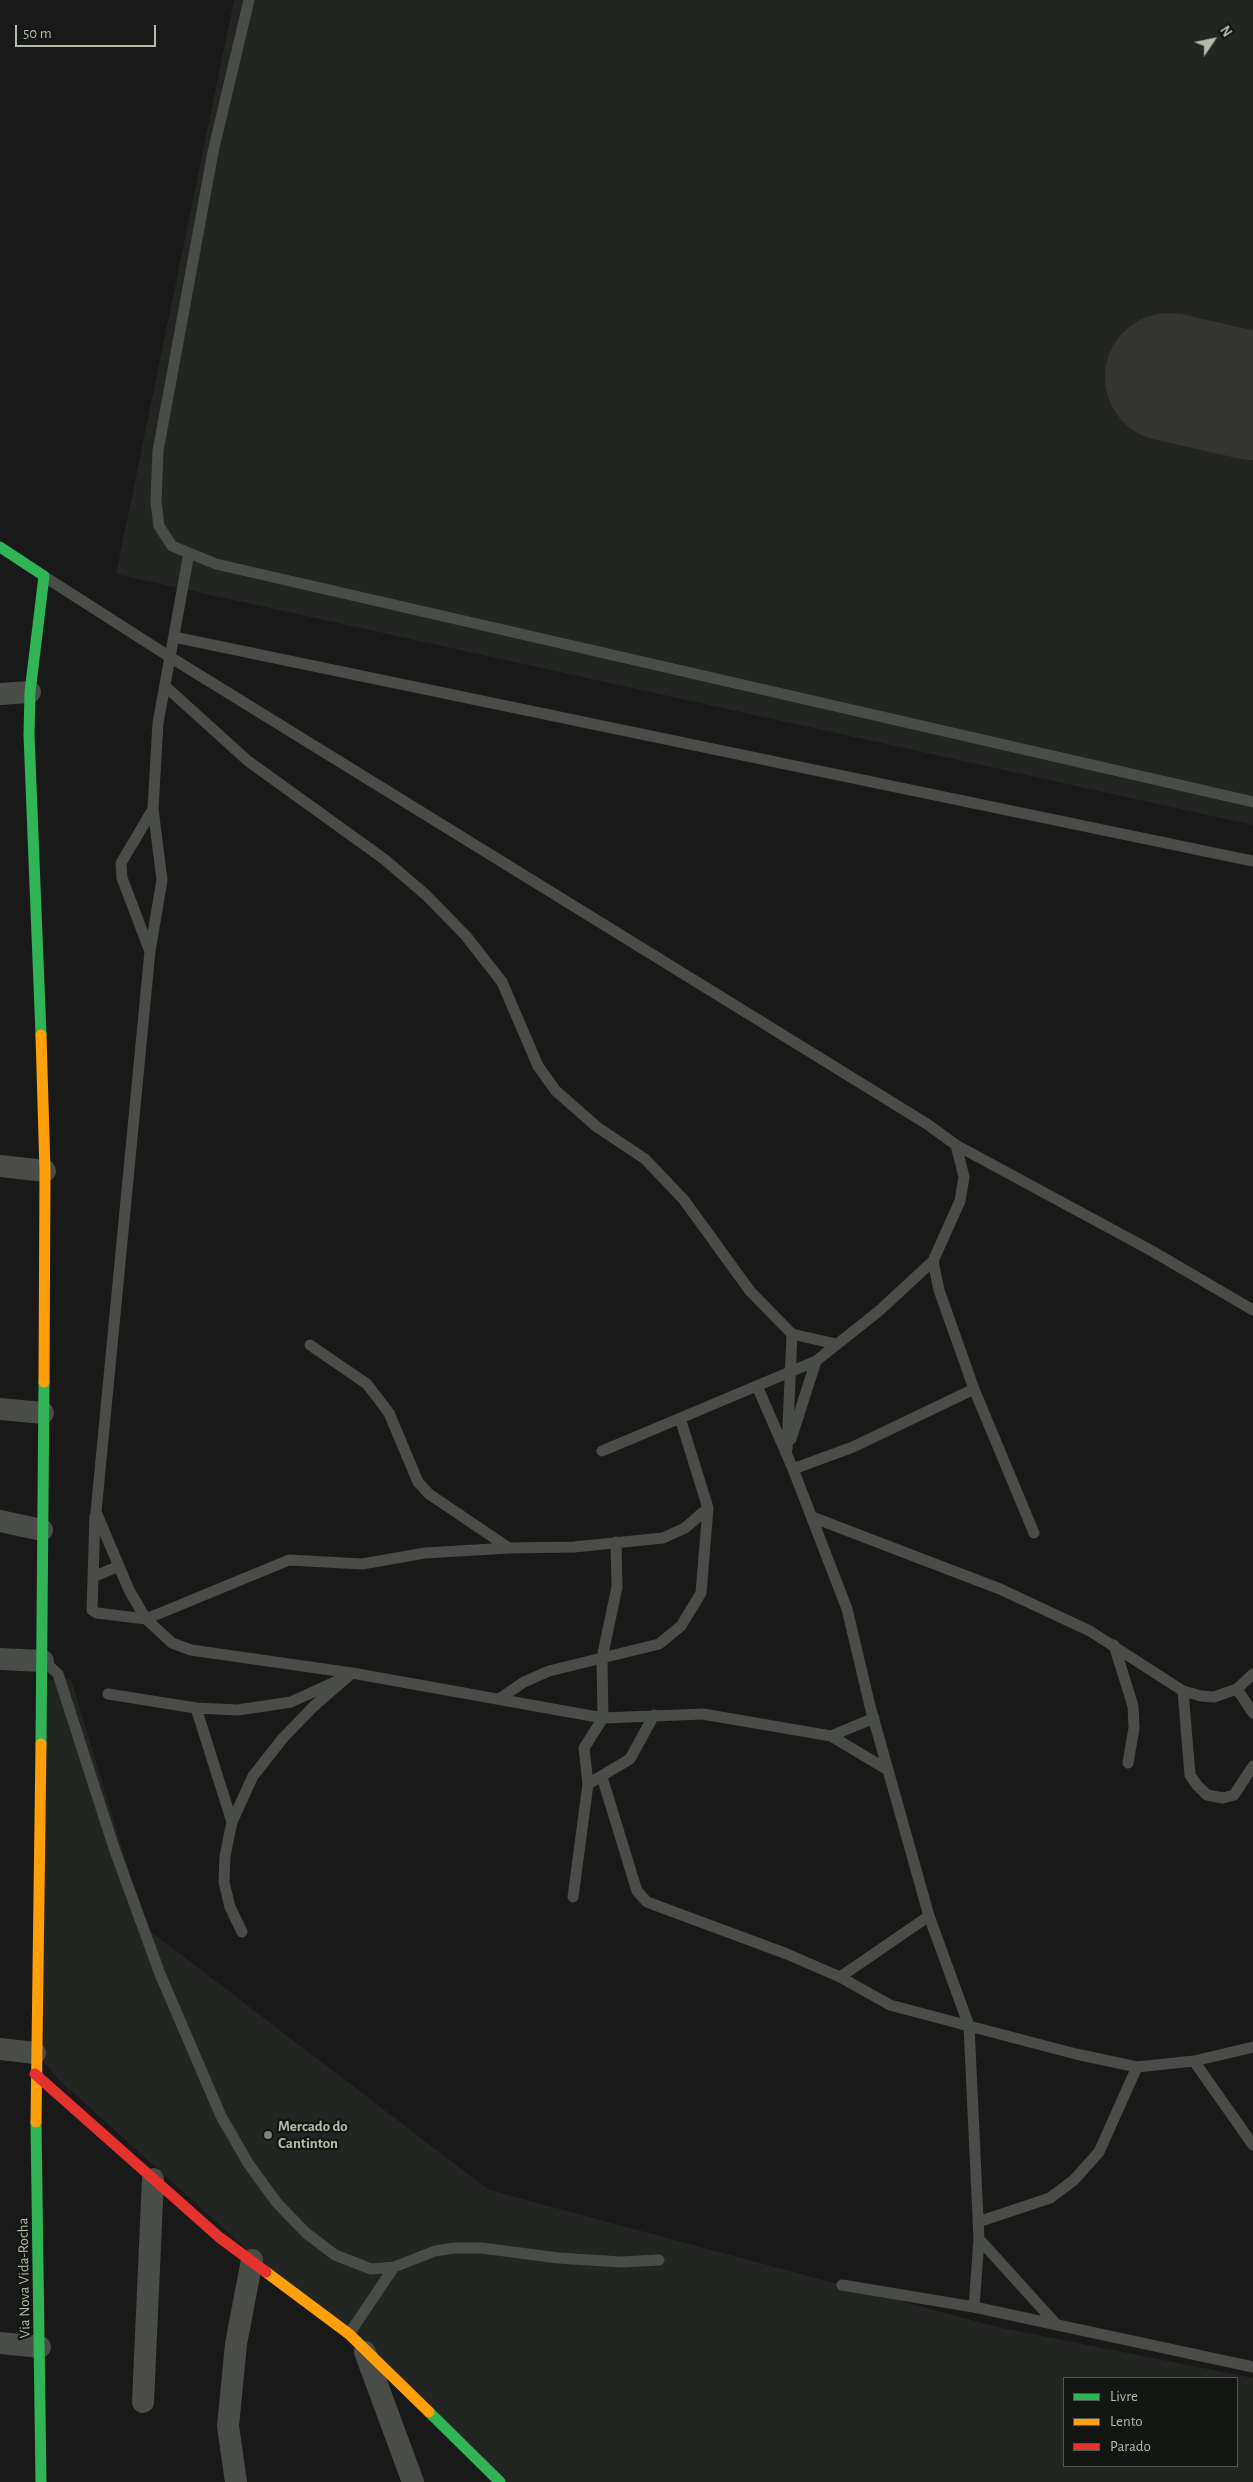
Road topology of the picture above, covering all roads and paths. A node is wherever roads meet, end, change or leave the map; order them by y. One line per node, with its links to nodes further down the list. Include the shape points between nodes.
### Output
1 (249, 0): 3 (lane, via 214,152 158,451 156,502 159,526 172,546)
2 (0, 547): 4 (street)
3 (189, 553): 5 (lane); 10 (lane, via 216,564)
4 (44, 576): 6 (lane); 8 (street, Via Nova Vida-Rocha)
5 (174, 638): 6 (lane); 12 (lane)
6 (170, 657): 7 (lane); 14 (lane, via 927,1124)
7 (165, 686): 11 (lane, via 158,723); 19 (lane, via 248,761 384,859 426,895 466,936 502,982 538,1066 556,1091 597,1127 645,1159 684,1200 750,1292)
8 (30, 692): 9 (street); 16 (street, Via Nova Vida-Rocha, via 30,800 36,881)
9 (0, 694)
10 (1253, 802)
11 (153, 809): 13 (lane, via 162,880); 13 (lane, via 121,863 122,878)
12 (1253, 861)
13 (150, 951): 33 (lane)
14 (956, 1145): 17 (lane, via 964,1177 960,1201); 18 (lane, via 1152,1251)
15 (0, 1166): 16 (street)
16 (45, 1171): 27 (street, Via Nova Vida-Rocha)
17 (933, 1261): 20 (lane, via 879,1311); 25 (lane, via 939,1290)
18 (1253, 1310)
19 (792, 1334): 20 (lane); 23 (lane)
20 (836, 1344): 22 (lane)
21 (310, 1345): 39 (lane, via 367,1384 389,1413 418,1482 429,1494)
22 (816, 1361): 23 (lane); 30 (lane)
23 (790, 1373): 24 (lane); 30 (lane)
24 (757, 1386): 28 (lane); 30 (lane)
25 (974, 1389): 31 (lane, via 853,1447); 37 (lane)
26 (0, 1409): 27 (street)
27 (43, 1413): 36 (street, Via Nova Vida-Rocha)
28 (680, 1418): 29 (lane); 32 (lane)
29 (602, 1451)
30 (786, 1453): 31 (lane)
31 (793, 1469): 34 (lane)
32 (708, 1508): 38 (lane, via 685,1528 663,1538); 44 (lane, via 701,1593 681,1626 659,1644)
33 (96, 1512): 40 (lane); 41 (lane)
34 (812, 1517): 43 (lane, via 1000,1589); 57 (lane, via 847,1609)
35 (0, 1521): 36 (street)
36 (42, 1530): 46 (street, Via Nova Vida-Rocha)
37 (1034, 1533)
38 (616, 1542): 39 (lane, via 574,1547); 44 (lane, via 617,1587)
39 (509, 1548): 42 (lane, via 424,1553 362,1564 289,1560)
40 (119, 1566): 41 (lane); 42 (lane)
41 (93, 1577): 42 (lane, via 92,1610 97,1614)
42 (146, 1619): 47 (lane, via 172,1642 191,1650)
43 (1114, 1645): 50 (lane); 59 (lane, via 1133,1706 1134,1728)
44 (602, 1658): 52 (lane, via 549,1671 524,1682); 56 (lane)
45 (0, 1659): 46 (street)
46 (43, 1661): 73 (street, Via Nova Vida-Rocha); 81 (lane, via 58,1674 67,1697 114,1848 160,1974 222,2116 248,2163 277,2202 306,2233 335,2255 371,2269)
47 (352, 1673): 52 (lane); 53 (lane, via 291,1702 238,1710); 64 (lane, via 283,1738 253,1776)
48 (1253, 1674): 49 (lane)
49 (1237, 1689): 50 (lane, via 1214,1697); 54 (lane)
50 (1184, 1691): 60 (lane, via 1190,1774 1197,1785 1207,1794 1223,1798 1234,1795)
51 (108, 1694): 53 (lane)
52 (499, 1700): 56 (lane)
53 (196, 1708): 64 (lane)
54 (1253, 1712)
55 (654, 1715): 56 (lane); 58 (lane, via 703,1714); 62 (lane, via 630,1759)
56 (603, 1718): 63 (lane, via 584,1748)
57 (874, 1718): 58 (lane); 61 (lane)
58 (831, 1736): 61 (lane)
59 (1128, 1763)
60 (1253, 1766)
61 (888, 1770): 66 (lane)
62 (602, 1777): 63 (lane); 68 (lane, via 636,1891 647,1902)
63 (588, 1784): 65 (lane)
64 (232, 1822): 67 (lane, via 224,1882 230,1907)
65 (573, 1897)
66 (928, 1916): 68 (lane); 69 (lane)
67 (242, 1932)
68 (840, 1977): 69 (lane, via 890,2005)
69 (969, 2026): 74 (lane); 77 (lane)
70 (1253, 2047): 72 (lane)
71 (0, 2048): 73 (street)
72 (1194, 2061): 74 (lane); 75 (lane)
73 (35, 2063): 76 (street); 87 (street, Via Nova Vida-Rocha)
74 (1137, 2067): 77 (lane, via 1099,2152 1074,2180 1050,2198)
75 (1253, 2145)
76 (153, 2179): 79 (street, via 219,2237); 90 (street)
77 (978, 2222): 78 (lane)
78 (979, 2239): 83 (lane); 84 (lane)
79 (252, 2260): 85 (street); 92 (street, via 236,2344 228,2426)
80 (659, 2260): 81 (lane, via 621,2262 454,2248 434,2251)
81 (394, 2267): 85 (lane)
82 (842, 2285): 83 (lane)
83 (974, 2307): 84 (lane)
84 (1056, 2324): 89 (lane)
85 (349, 2334): 88 (street)
86 (0, 2343): 87 (street)
87 (40, 2347): 91 (street, Via Nova Vida-Rocha)
88 (365, 2352): 93 (street); 94 (street)
89 (1253, 2366)
90 (144, 2402)
91 (41, 2482)
92 (236, 2482)
93 (413, 2482)
94 (500, 2482)

